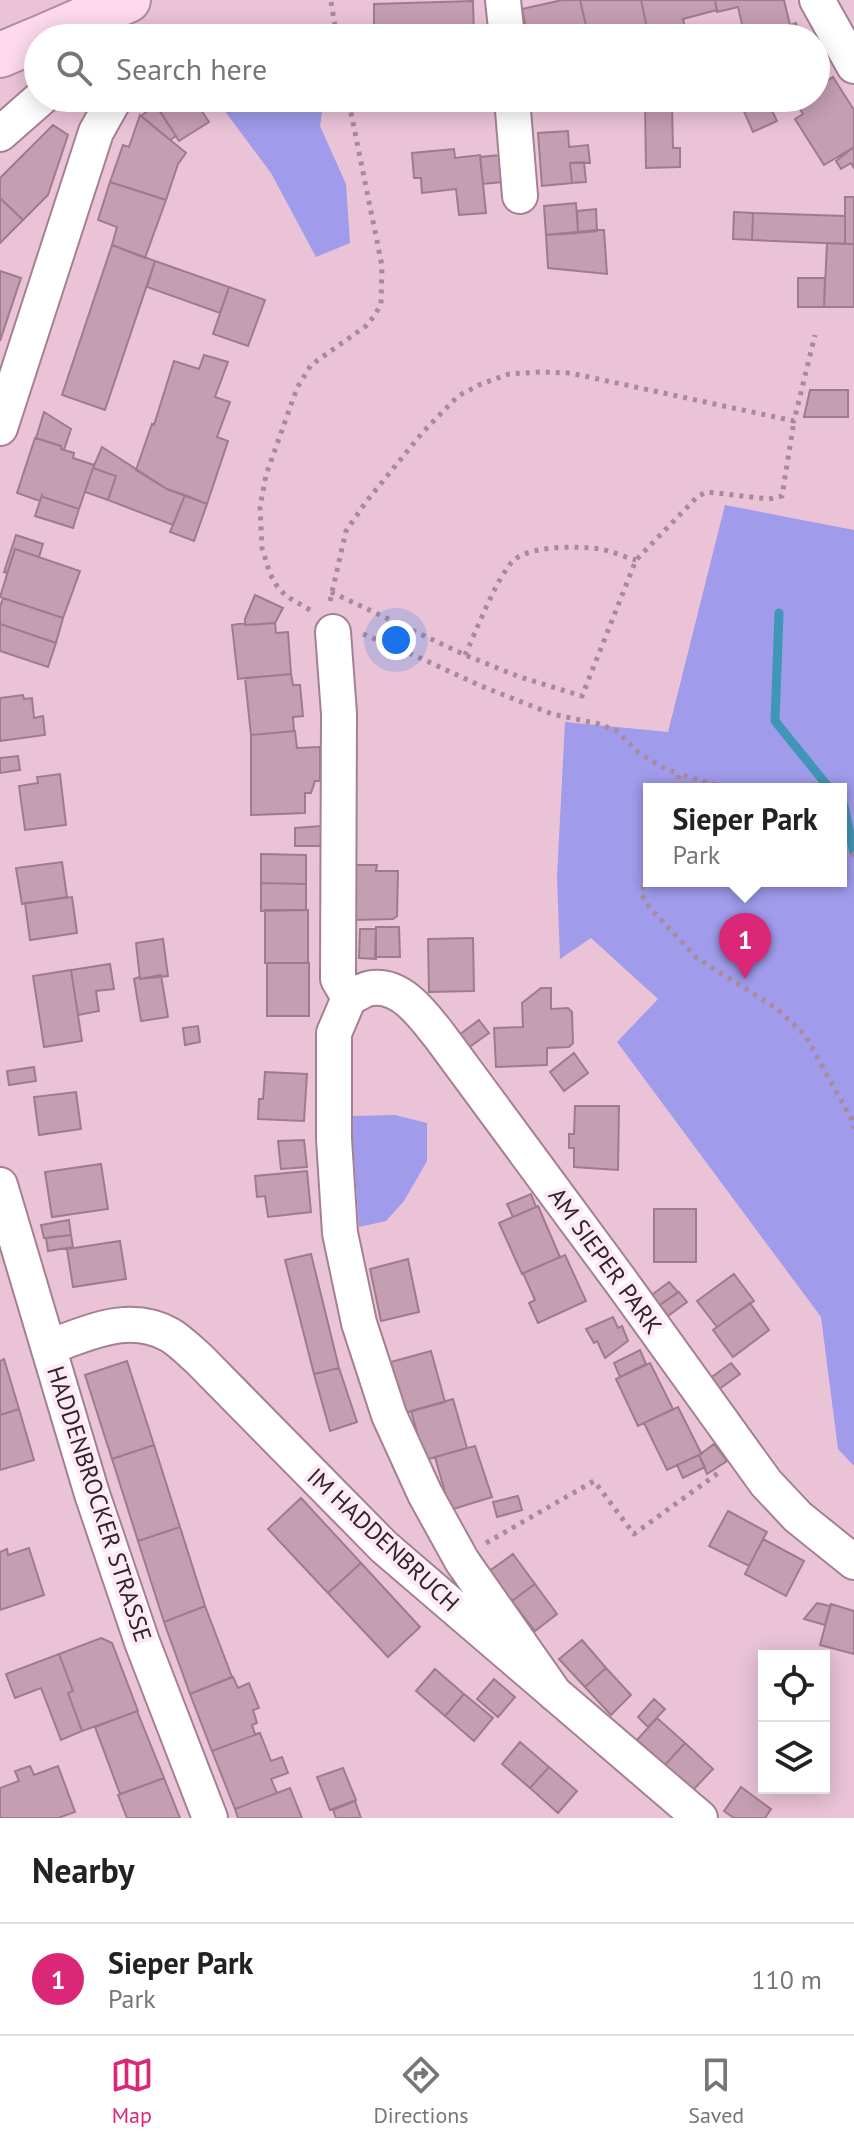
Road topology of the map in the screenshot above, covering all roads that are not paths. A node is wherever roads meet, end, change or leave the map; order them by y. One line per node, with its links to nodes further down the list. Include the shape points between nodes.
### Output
1 (128, 0): 5 (main road)
2 (141, 0): 6 (street)
3 (503, 0): 7 (street)
4 (817, 0): 10 (street)
5 (76, 24)
6 (117, 24)
7 (506, 24)
8 (24, 45): 9 (main road)
9 (0, 55)
10 (854, 66)
11 (25, 112): 14 (street)
12 (107, 112): 16 (street, via 96,132)
13 (513, 112): 15 (street)
14 (0, 134)
15 (520, 196)
16 (0, 428)
17 (332, 626): 18 (street, via 339,714 338,979)
18 (349, 998): 21 (street, AM SIEPER PARK, via 372,987 412,1002 766,1483); 22 (street, via 334,1033 334,1139 340,1233 359,1323 389,1415 425,1494 460,1558)
19 (0, 1185): 20 (street, HADDENBROCKER STRASSE)
20 (49, 1347): 22 (street, IM HADDENBRUCH, via 124,1324 170,1335 384,1547); 23 (street, HADDENBROCKER STRASSE, via 130,1607)
21 (854, 1562)
22 (555, 1694): 24 (street, IM HADDENBRUCH)
23 (210, 1818)
24 (700, 1818)

